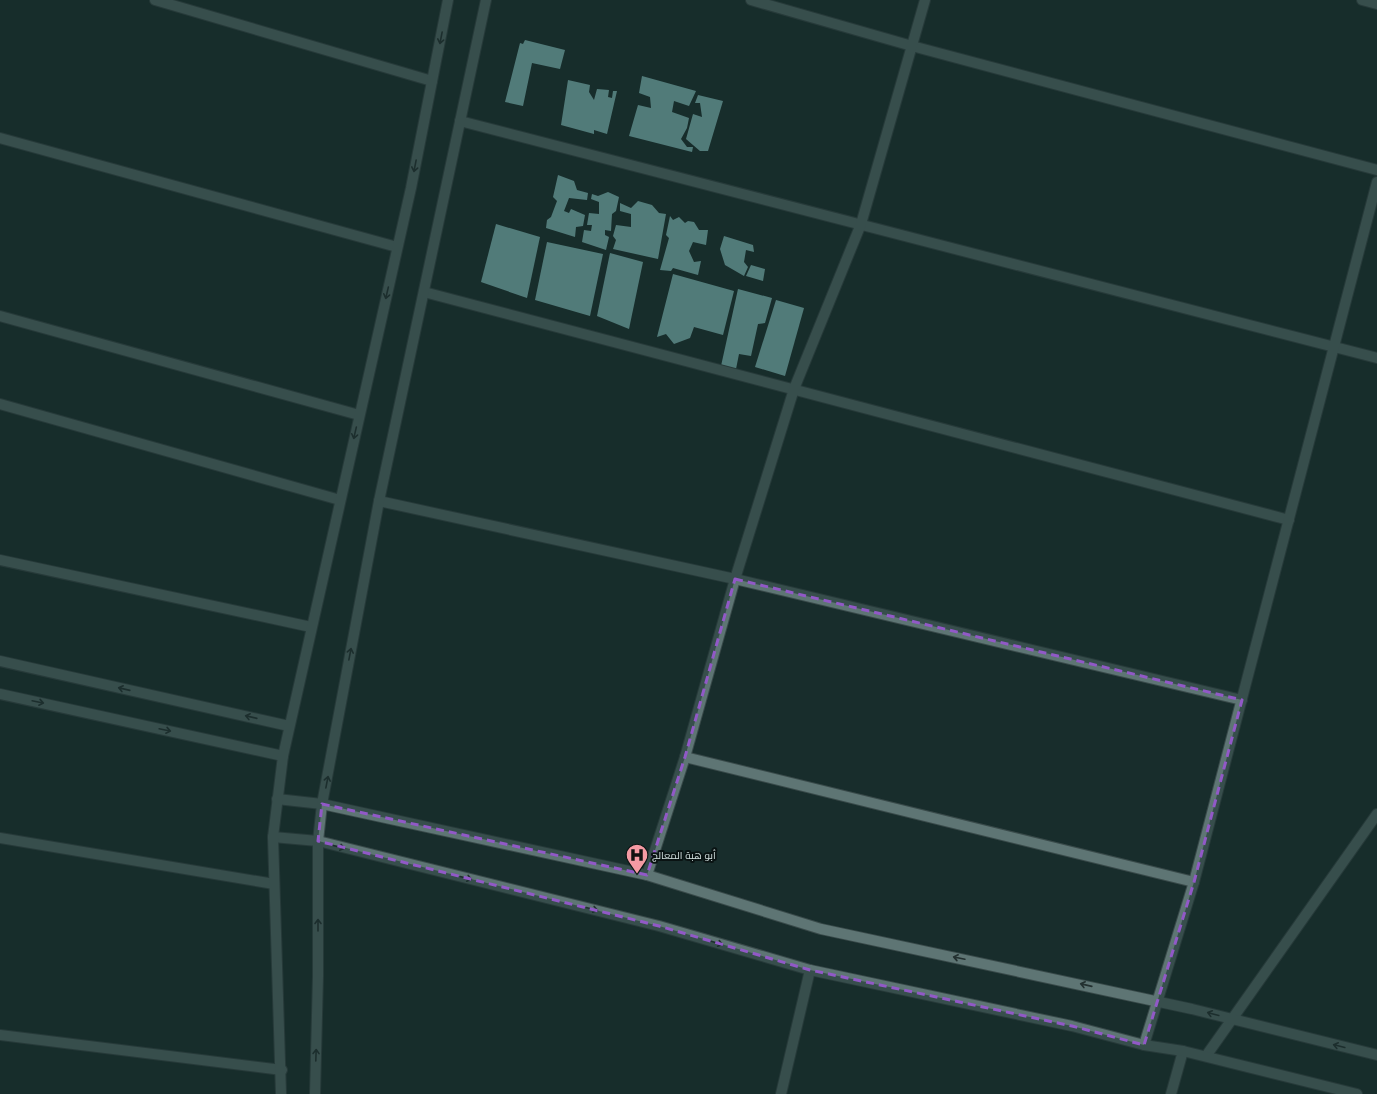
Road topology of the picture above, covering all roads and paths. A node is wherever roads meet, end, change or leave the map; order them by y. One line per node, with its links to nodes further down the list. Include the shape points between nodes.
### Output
1 (155, 0): 9 (street)
2 (448, 0): 9 (street, one-way to 9)
3 (486, 0): 10 (street)
4 (751, 0): 8 (street)
5 (925, 0): 8 (street)
6 (1362, 0): 7 (street)
7 (1377, 4)
8 (912, 46): 12 (street); 14 (street)
9 (432, 81): 15 (street, one-way to 15)
10 (460, 121): 14 (street); 16 (street)
11 (0, 138): 15 (street)
12 (1377, 170)
13 (1377, 182): 18 (street)
14 (861, 224): 18 (street); 20 (street)
15 (397, 247): 22 (street, one-way to 22)
16 (424, 292): 20 (street); 24 (street)
17 (0, 316): 22 (street)
18 (1334, 346): 19 (street); 25 (street)
19 (1377, 358)
20 (794, 389): 25 (street); 27 (street)
21 (0, 404): 23 (street)
22 (359, 415): 23 (street, one-way to 23)
23 (340, 500): 28 (street)
24 (379, 501): 27 (street); 36 (street, one-way to 24)
25 (1289, 520): 31 (street)
26 (0, 560): 28 (street)
27 (735, 579): 31 (street); 34 (street)
28 (311, 627): 32 (street)
29 (0, 661): 32 (street, one-way to 29)
30 (0, 694): 33 (street, one-way to 33)
31 (1242, 700): 42 (street)
32 (289, 726): 33 (street)
33 (283, 756): 35 (street)
34 (685, 757): 41 (street); 42 (street)
35 (277, 799): 36 (street); 38 (street)
36 (322, 804): 40 (street); 41 (street)
37 (1377, 814): 46 (street)
38 (273, 837): 40 (street); 43 (street)
39 (0, 838): 43 (street)
40 (318, 841): 44 (street, one-way to 44, via 659,926); 54 (street, one-way to 40)
41 (647, 875): 45 (street, one-way to 41, via 821,929)
42 (1194, 882): 45 (street)
43 (274, 884): 52 (street)
44 (810, 970): 48 (street, via 1072,1026); 55 (street)
45 (1157, 1002): 46 (street, one-way to 45); 48 (street)
46 (1232, 1020): 50 (street, one-way to 46); 51 (street)
47 (0, 1036): 52 (street)
48 (1144, 1045): 49 (street)
49 (1183, 1051): 51 (street); 56 (street)
50 (1377, 1055)
51 (1206, 1056): 57 (street)
52 (282, 1070): 53 (street)
53 (281, 1094)
54 (315, 1094)
55 (781, 1094)
56 (1170, 1094)
57 (1357, 1094)

